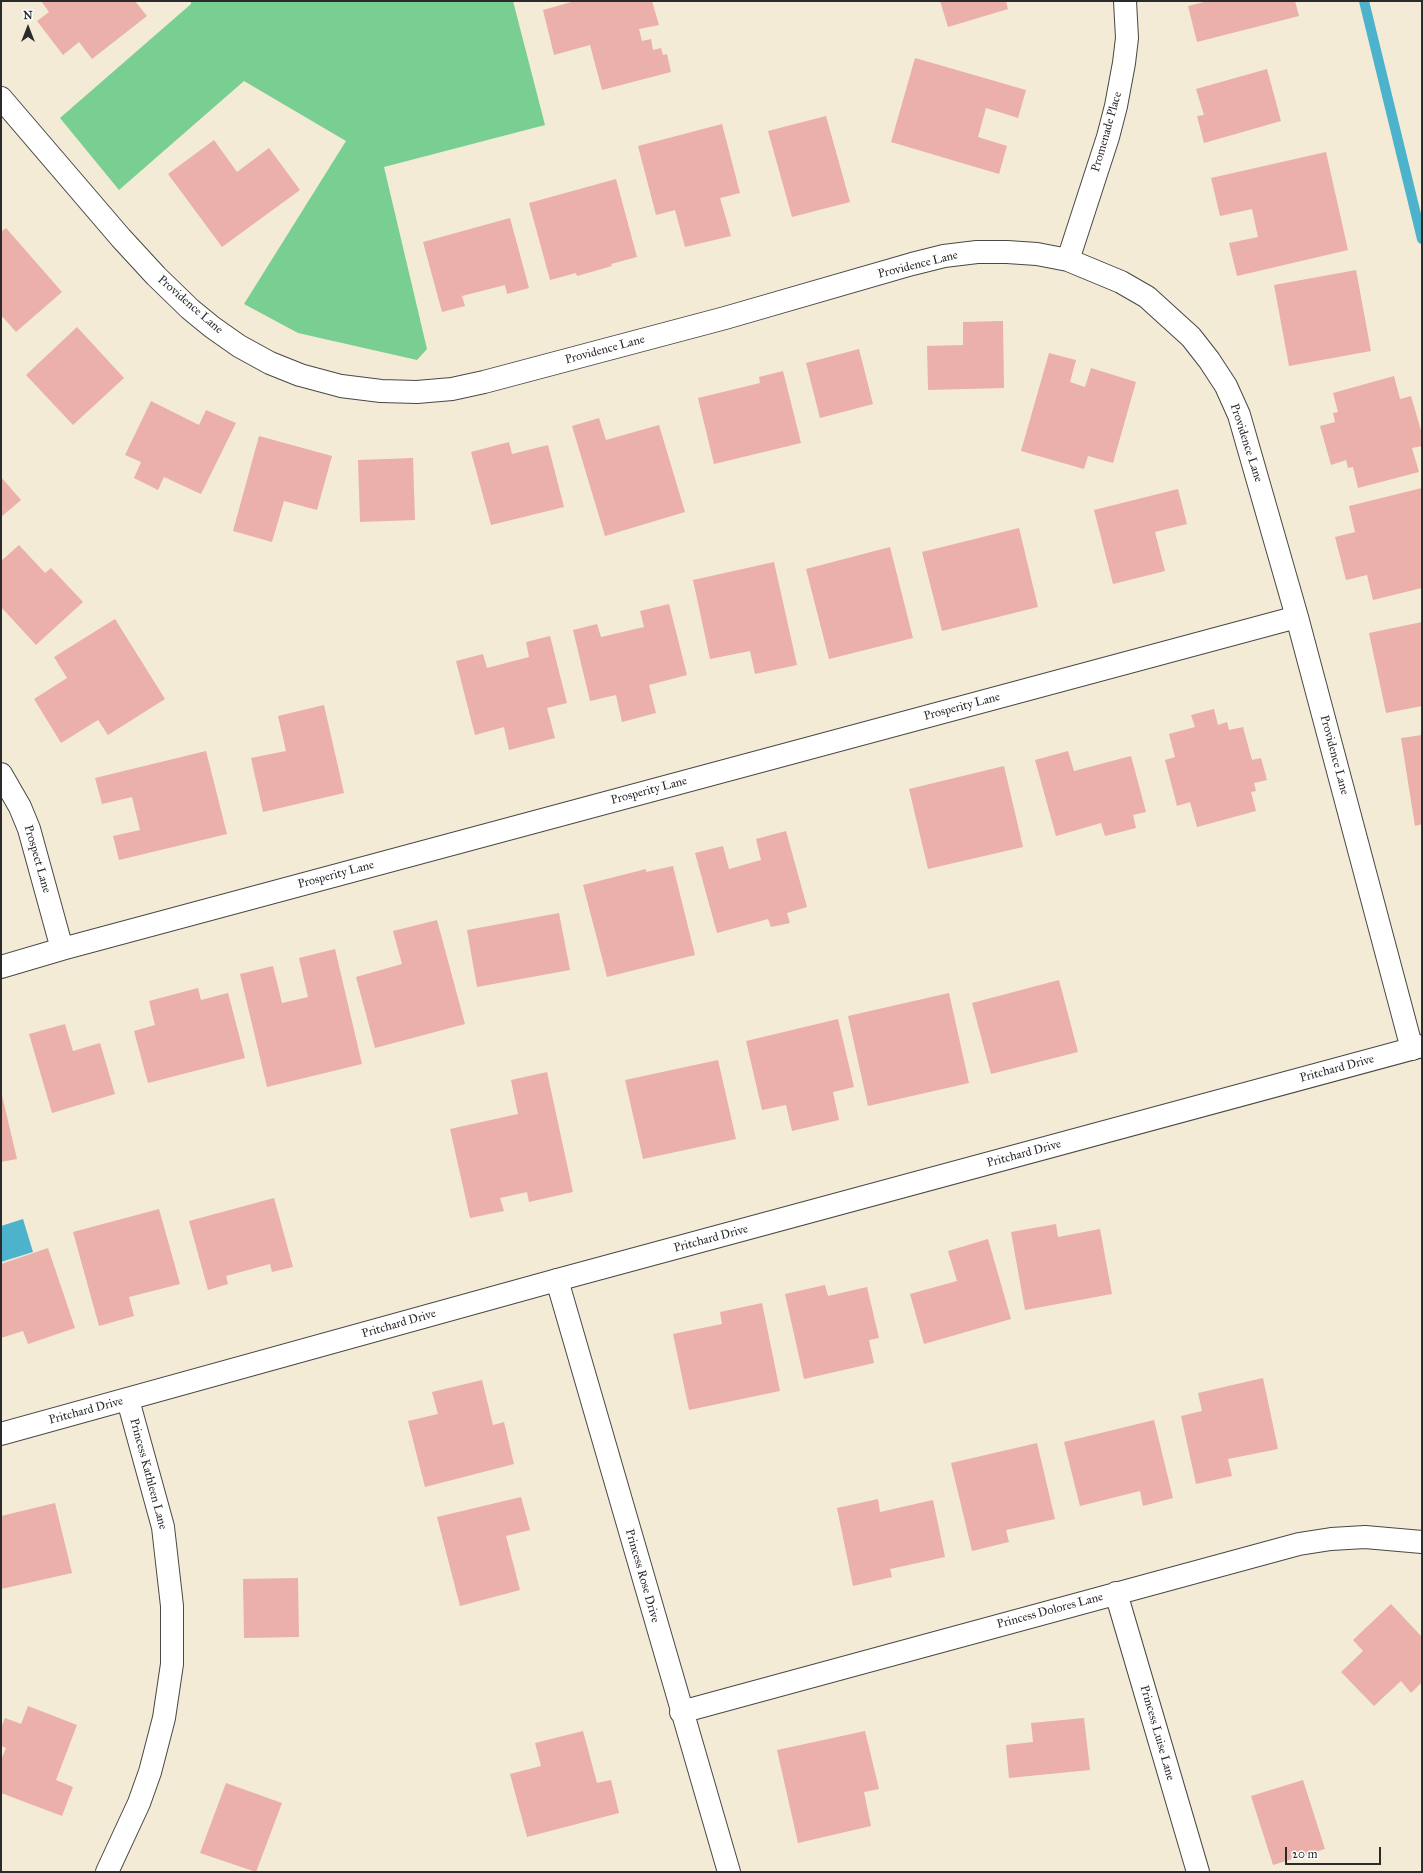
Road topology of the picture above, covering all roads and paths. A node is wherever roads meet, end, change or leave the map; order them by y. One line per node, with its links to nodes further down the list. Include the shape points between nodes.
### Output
1 (1125, 1): 3 (street, Promenade Place, via 1124,63 1116,106)
2 (1, 98): 3 (street, Providence Lane, via 156,276 190,309 239,346 270,363 300,375 341,386 417,392 452,389 718,320 944,256 1007,252)
3 (1068, 260): 4 (street, Providence Lane, via 1121,282 1147,297 1191,337 1226,386 1239,415)
4 (1297, 617): 6 (street, Prosperity Lane); 8 (street, Providence Lane)
5 (1, 774): 6 (street, Prospect Lane, via 29,829)
6 (62, 949): 7 (street, Prosperity Lane)
7 (1, 967)
8 (1417, 1047): 9 (street, Pritchard Drive)
9 (557, 1280): 10 (street, Pritchard Drive); 14 (street, Princess Rose Drive)
10 (128, 1400): 11 (street, Pritchard Drive); 15 (street, Princess Kathleen Lane, via 163,1527 172,1606 172,1664 164,1718 150,1772 136,1810)
11 (1, 1434)
12 (1422, 1542): 13 (street, Princess Dolores Lane, via 1365,1537 1299,1544)
13 (1116, 1593): 14 (street, Princess Dolores Lane); 17 (street, Princess Luise Lane)
14 (682, 1712): 16 (street, Princess Rose Drive)
15 (107, 1872)
16 (729, 1872)
17 (1198, 1872)

